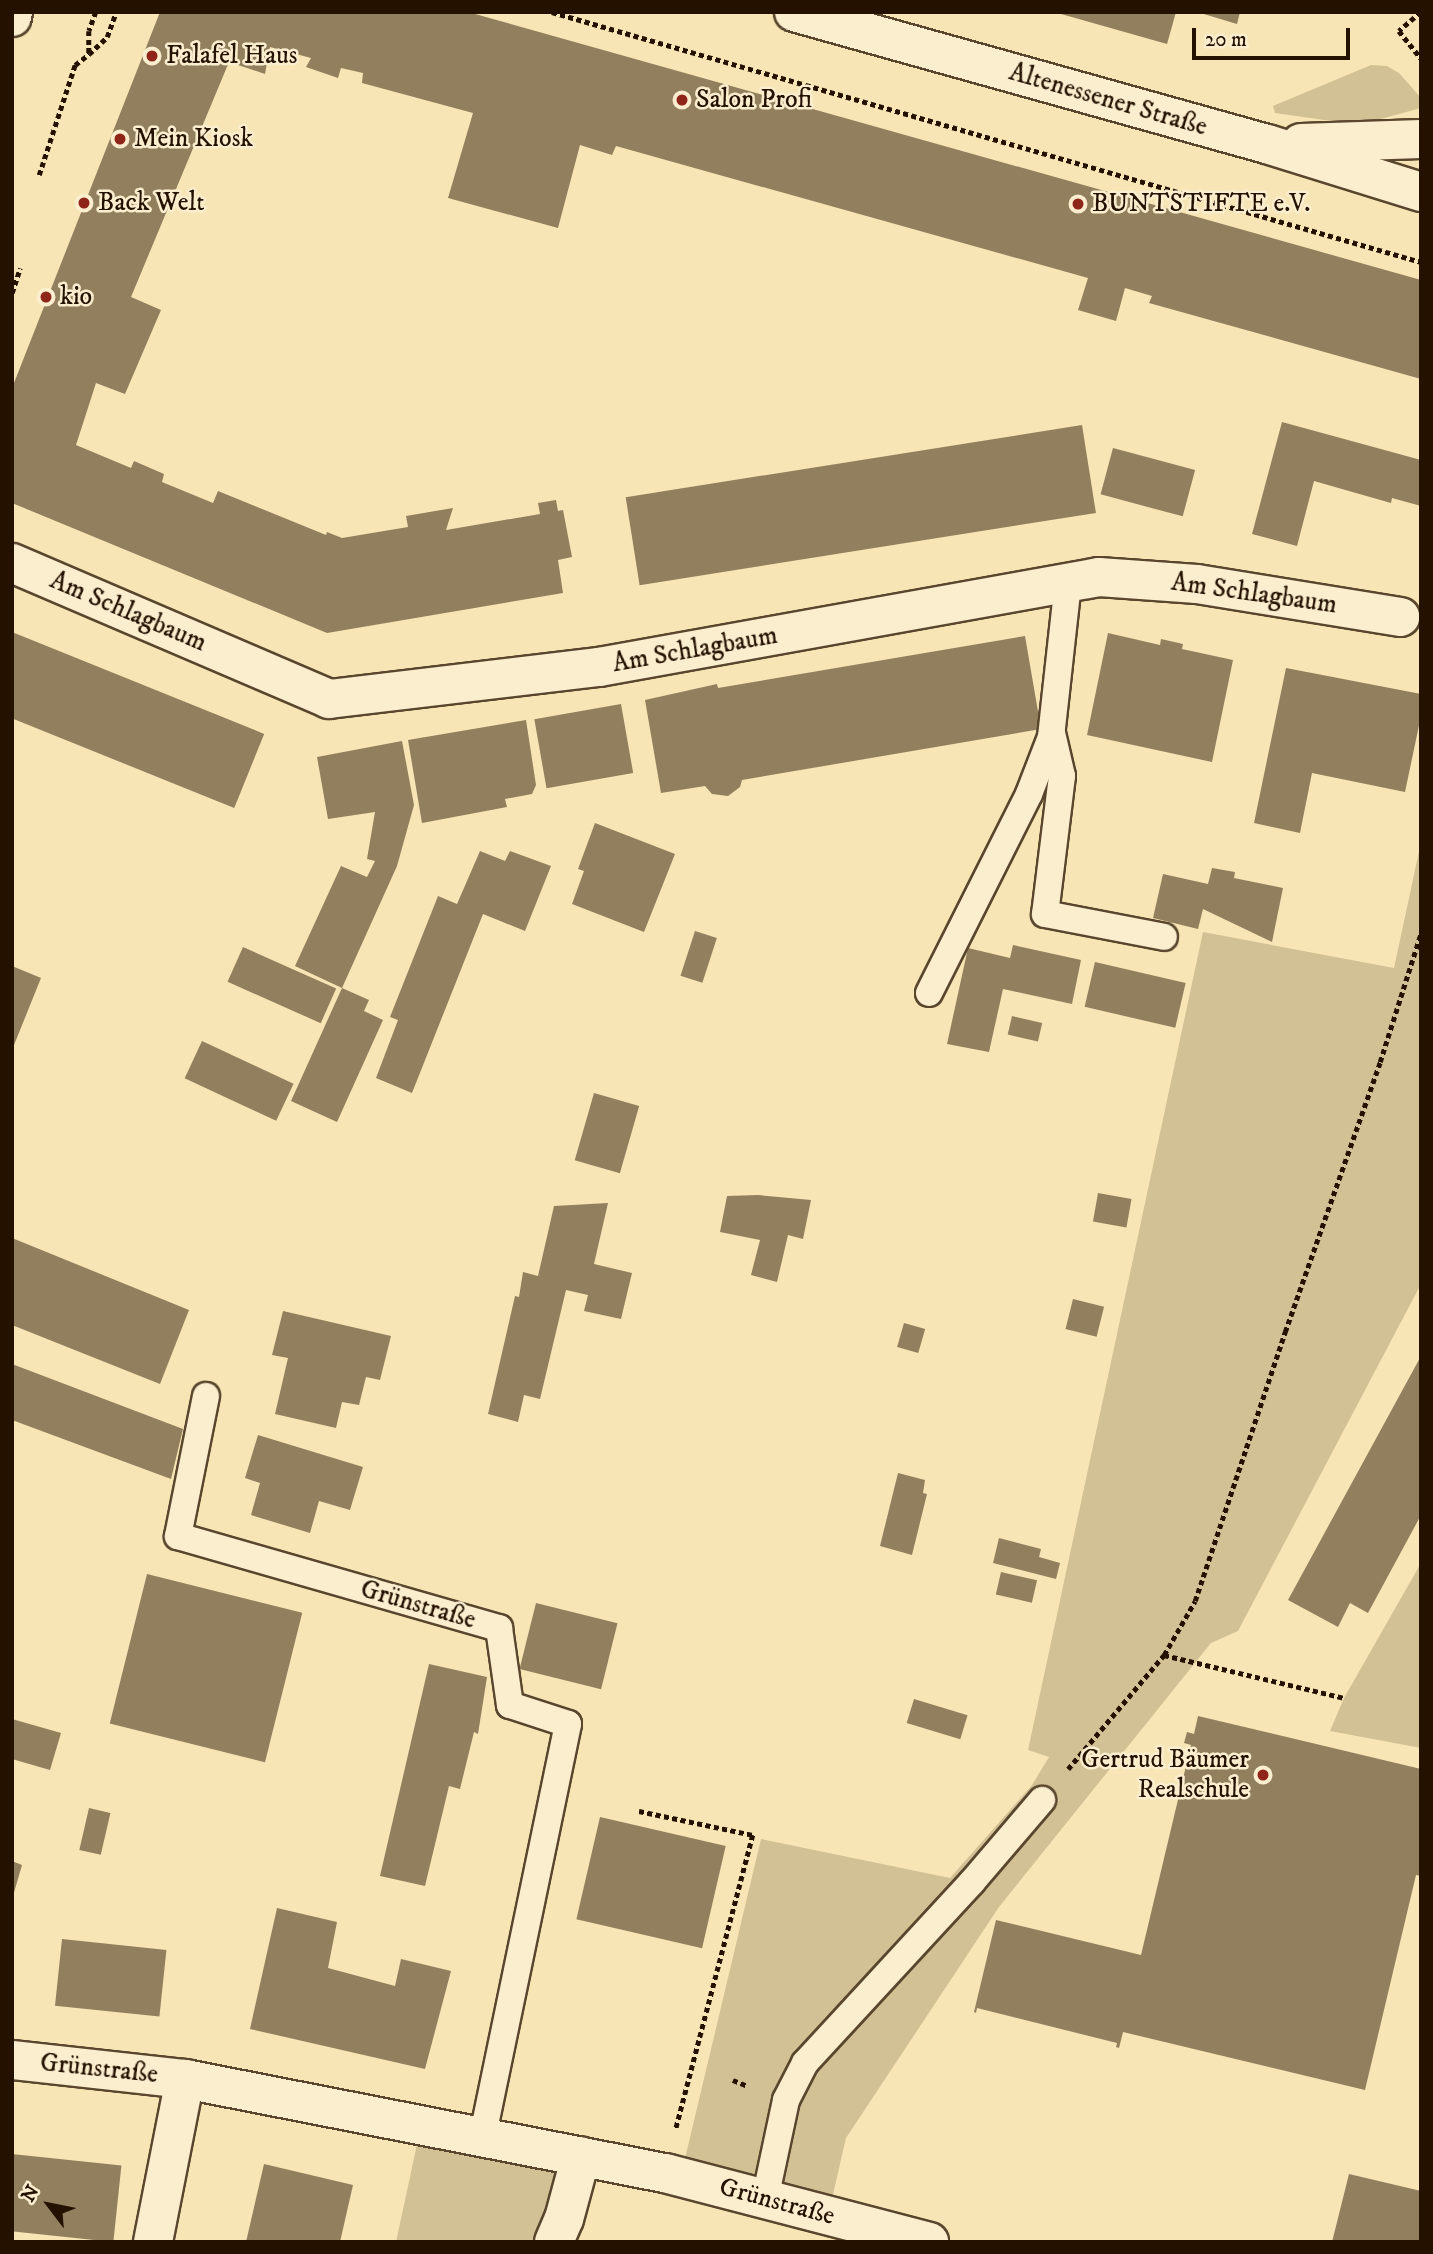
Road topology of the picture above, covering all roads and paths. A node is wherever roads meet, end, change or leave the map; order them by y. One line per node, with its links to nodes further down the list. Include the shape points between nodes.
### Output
1 (96, 12): 6 (path, via 89,31)
2 (116, 12): 6 (path, via 107,37)
3 (552, 12): 12 (path)
4 (794, 12): 9 (street, Altenessener Straße)
5 (1421, 12): 7 (path, via 1399,31)
6 (89, 54): 10 (path, via 75,65)
7 (1421, 58)
8 (1421, 139): 9 (street)
9 (1267, 144): 11 (street, Altenessener Straße)
10 (39, 175)
11 (1421, 192)
12 (1421, 262)
13 (20, 268): 14 (path)
14 (12, 293)
15 (12, 563): 16 (street, Am Schlagbaum, via 329,699 599,667)
16 (1068, 583): 17 (street, Am Schlagbaum, via 1099,577 1196,584); 18 (lane)
17 (1400, 617)
18 (1052, 731): 20 (lane, via 1062,776 1045,914); 21 (lane, via 1030,794)
19 (1421, 933): 23 (path, via 1212,1559 1195,1601)
20 (1164, 937)
21 (929, 993)
22 (206, 1396): 29 (lane, Grünstraße, via 178,1536 499,1628 510,1704 568,1724)
23 (1164, 1655): 24 (path); 25 (path)
24 (1344, 1698)
25 (1042, 1800): 32 (lane, via 805,2063 786,2100)
26 (639, 1811): 31 (path, via 753,1835)
27 (12, 2060): 28 (street, Grünstraße)
28 (185, 2079): 29 (street, Grünstraße); 33 (street, Grünstraße)
29 (482, 2138): 30 (street, Grünstraße)
30 (581, 2156): 31 (street, Grünstraße); 34 (street)
31 (666, 2173): 32 (street, Grünstraße)
32 (765, 2199): 35 (street, Grünstraße)
33 (153, 2242)
34 (554, 2242)
35 (929, 2242)

